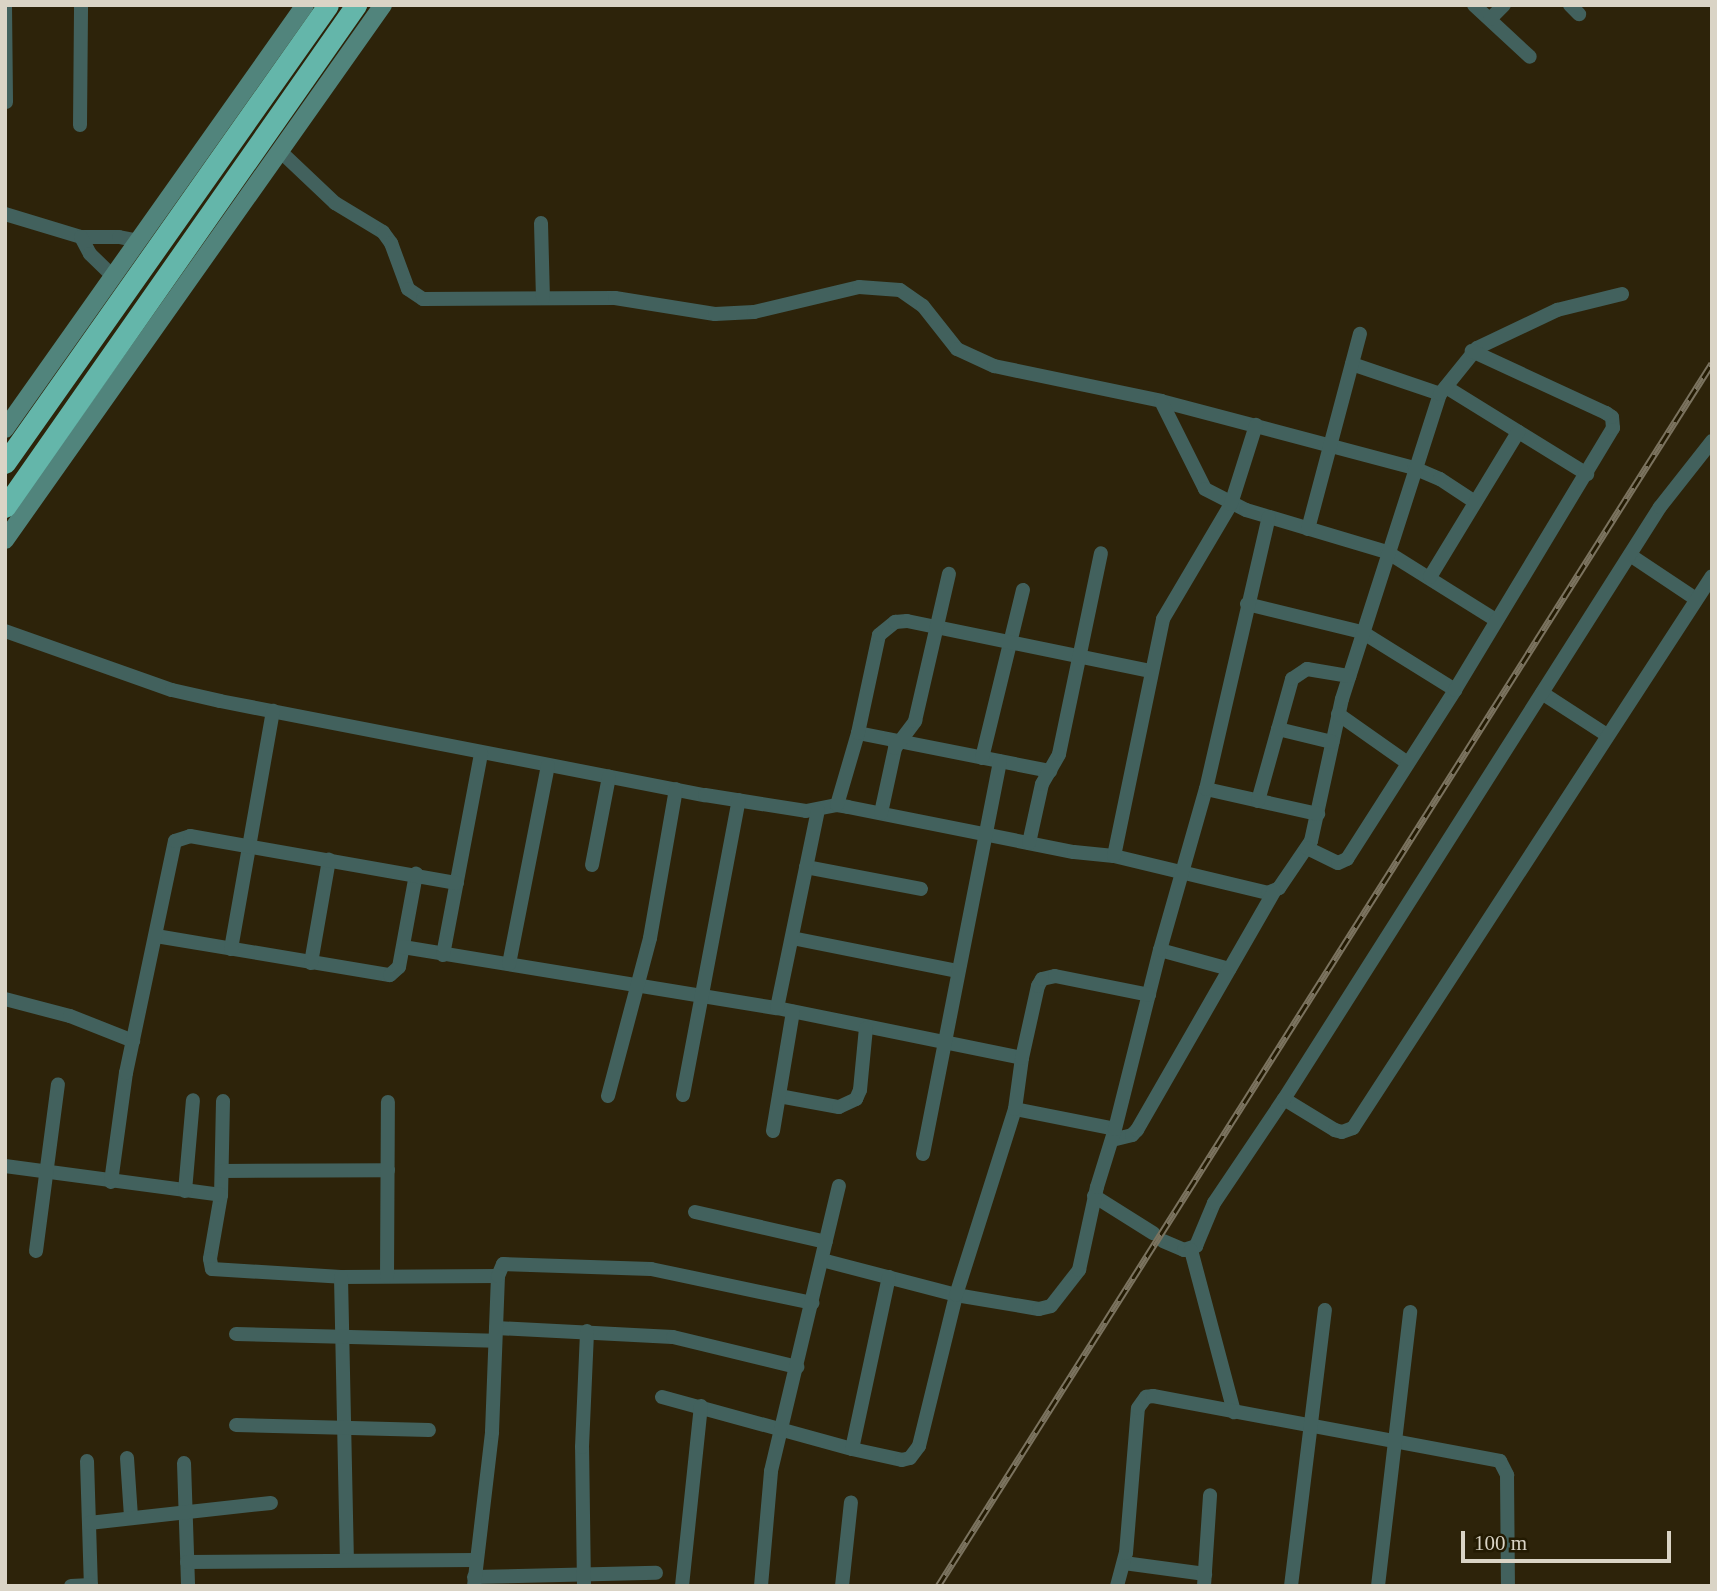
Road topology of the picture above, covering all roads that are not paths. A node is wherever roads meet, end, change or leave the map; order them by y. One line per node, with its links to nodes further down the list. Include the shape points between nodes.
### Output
1 (5, 5): 11 (street)
2 (81, 5): 12 (street)
3 (305, 5): 17 (street)
4 (328, 5): 31 (highway)
5 (356, 5): 36 (highway)
6 (383, 5): 13 (street)
7 (1474, 5): 9 (street)
8 (1504, 5): 9 (street)
9 (1490, 19): 10 (street)
10 (1530, 57)
11 (6, 102)
12 (80, 125)
13 (280, 151): 20 (street, via 335,203 383,232 414,296 436,301); 39 (street)
14 (5, 214): 16 (street)
15 (541, 223): 20 (street)
16 (81, 237): 17 (street); 18 (street, via 90,254)
17 (138, 242): 18 (street)
18 (114, 277): 27 (street)
19 (1622, 294): 22 (street, via 1544,314)
20 (543, 298): 25 (street, via 615,298 715,314 754,312 872,286 900,289 926,311 957,349 994,366)
21 (1360, 334): 23 (street)
22 (1472, 351): 24 (street); 33 (street, via 1612,417 1611,435)
23 (1352, 364): 24 (street); 30 (street)
24 (1443, 391): 28 (street); 32 (street)
25 (1161, 401): 26 (street); 35 (street, via 1201,484)
26 (1256, 425): 30 (street); 35 (street)
27 (5, 429)
28 (1518, 432): 33 (street); 34 (street)
29 (1712, 441): 42 (street, via 1660,507)
30 (1331, 446): 32 (street); 38 (street)
31 (5, 463)
32 (1414, 468): 34 (street); 40 (street)
33 (1587, 474): 49 (street)
34 (1475, 502): 45 (street)
35 (1231, 505): 37 (street); 55 (street, via 1167,611)
36 (5, 507)
37 (1269, 517): 38 (street); 48 (street)
38 (1308, 529): 40 (street)
39 (5, 540)
40 (1387, 552): 45 (street); 52 (street)
41 (1101, 553): 54 (street)
42 (1630, 555): 47 (street); 58 (street)
43 (949, 573): 50 (street)
44 (1712, 576): 47 (street)
45 (1430, 577): 49 (street)
46 (1023, 590): 53 (street)
47 (1696, 599): 63 (street)
48 (1247, 604): 52 (street); 74 (street)
49 (1496, 620): 57 (street)
50 (936, 629): 53 (street); 62 (street, via 895,622 879,635); 64 (street, via 915,721)
51 (5, 631): 59 (street, via 172,690)
52 (1362, 632): 56 (street); 57 (street)
53 (1009, 644): 54 (street); 67 (street)
54 (1079, 658): 55 (street); 71 (street, via 1059,754)
55 (1151, 671): 85 (street)
56 (1349, 676): 60 (street); 61 (street, via 1299,672 1292,679)
57 (1455, 690): 69 (street)
58 (1542, 693): 63 (street); 118 (street)
59 (273, 711): 66 (street); 83 (street)
60 (1338, 714): 65 (street); 69 (street)
61 (1278, 729): 65 (street); 76 (street)
62 (858, 733): 64 (street); 77 (street)
63 (1607, 735): 118 (street, via 1353,1128 1335,1130)
64 (900, 741): 67 (street); 79 (street)
65 (1332, 741): 80 (street)
66 (481, 754): 70 (street); 91 (street)
67 (982, 758): 68 (street)
68 (1000, 761): 71 (street); 81 (street)
69 (1406, 762): 84 (street, via 1348,859 1338,863)
70 (548, 766): 72 (street); 101 (street)
71 (1050, 771): 82 (street, via 1040,792)
72 (609, 777): 73 (street); 87 (street)
73 (676, 789): 75 (street); 104 (street, via 650,938)
74 (1206, 789): 76 (street); 89 (street)
75 (739, 800): 78 (street); 106 (street)
76 (1258, 801): 80 (street)
77 (837, 805): 78 (street); 79 (street)
78 (818, 810): 88 (street)
79 (881, 813): 81 (street)
80 (1318, 814): 84 (street)
81 (986, 834): 82 (street); 103 (street)
82 (1029, 843): 85 (street)
83 (250, 846): 86 (street); 94 (street, via 190,836 175,841); 97 (street)
84 (1307, 848): 93 (street)
85 (1114, 856): 89 (street)
86 (329, 860): 90 (street); 100 (street)
87 (592, 865)
88 (806, 867): 92 (street); 95 (street)
89 (1182, 872): 93 (street); 98 (street)
90 (416, 874): 91 (street); 96 (street)
91 (457, 883): 99 (street)
92 (922, 889)
93 (1274, 892): 102 (street)
94 (156, 936): 97 (street); 112 (street)
95 (792, 938): 103 (street); 108 (street)
96 (402, 947): 99 (street); 100 (street, via 399,967 390,975)
97 (231, 949): 100 (street)
98 (1160, 950): 102 (street); 105 (street)
99 (443, 955): 101 (street)
100 (311, 963)
101 (509, 964): 104 (street)
102 (1229, 969): 124 (street, via 1137,1130 1132,1135)
103 (957, 971): 111 (street)
104 (637, 985): 106 (street); 115 (street)
105 (1149, 995): 113 (street, via 1048,975 1038,986); 124 (street)
106 (704, 996): 108 (street); 116 (street)
107 (5, 999): 112 (street, via 70,1016)
108 (777, 1008): 109 (street)
109 (793, 1012): 110 (street); 117 (street)
110 (866, 1028): 111 (street); 117 (street, via 856,1099 839,1107)
111 (945, 1043): 113 (street); 125 (street)
112 (132, 1046): 130 (street)
113 (1022, 1058): 122 (street)
114 (58, 1084): 129 (street)
115 (608, 1096)
116 (683, 1096)
117 (779, 1096): 123 (street)
118 (1284, 1099): 137 (street, via 1214,1203)
119 (193, 1100): 132 (street)
120 (223, 1101): 128 (street)
121 (388, 1102): 127 (street)
122 (1015, 1109): 124 (street); 144 (street)
123 (774, 1131)
124 (1114, 1134): 134 (street)
125 (923, 1154)
126 (5, 1166): 129 (street)
127 (388, 1170): 128 (street); 140 (street)
128 (222, 1171): 133 (street)
129 (46, 1172): 130 (street); 138 (street)
130 (111, 1182): 132 (street)
131 (839, 1186): 136 (street)
132 (185, 1191): 133 (street)
133 (221, 1195): 142 (street, via 212,1269)
134 (1094, 1196): 137 (street, via 1158,1237); 144 (street, via 1079,1269 1051,1306 1039,1309)
135 (695, 1212): 136 (street)
136 (826, 1242): 139 (street)
137 (1193, 1248): 155 (street)
138 (36, 1251)
139 (822, 1260): 143 (street); 145 (street)
140 (387, 1276): 141 (street); 142 (street)
141 (498, 1276): 145 (street, via 500,1268 510,1263 651,1269); 150 (street)
142 (341, 1277): 151 (street)
143 (888, 1277): 144 (street); 162 (street)
144 (956, 1295): 162 (street, via 916,1453 902,1460)
145 (812, 1303): 152 (street)
146 (1325, 1310): 157 (street)
147 (1410, 1312): 161 (street)
148 (587, 1331): 150 (street); 152 (street, via 673,1337); 177 (street, via 582,1447)
149 (236, 1334): 151 (street)
150 (496, 1334): 151 (street); 173 (street, via 492,1432)
151 (342, 1335): 158 (street)
152 (797, 1367): 159 (street)
153 (662, 1397): 154 (street)
154 (701, 1406): 159 (street); 183 (street)
155 (1234, 1412): 157 (street); 175 (street, via 1153,1396 1141,1401)
156 (236, 1425): 158 (street)
157 (1310, 1427): 161 (street); 187 (street)
158 (345, 1429): 160 (street); 172 (street)
159 (780, 1429): 162 (street); 184 (street, via 766,1509)
160 (429, 1430)
161 (1395, 1442): 188 (street); 189 (street, via 1492,1458 1505,1467)
162 (852, 1449)
163 (127, 1458): 170 (street)
164 (87, 1461): 171 (street)
165 (184, 1463): 169 (street)
166 (1210, 1495): 178 (street)
167 (851, 1502): 185 (street)
168 (271, 1503): 169 (street)
169 (186, 1511): 170 (street); 174 (street)
170 (131, 1517): 171 (street)
171 (89, 1523): 180 (street)
172 (347, 1560): 173 (street); 174 (street)
173 (476, 1560): 179 (street)
174 (187, 1562): 182 (street)
175 (1124, 1563): 178 (street); 186 (street)
176 (656, 1573): 177 (street)
177 (584, 1580): 179 (street)
178 (1204, 1580)
179 (474, 1582)
180 (91, 1585): 181 (street)
181 (71, 1586)
182 (188, 1586)
183 (682, 1586)
184 (761, 1586)
185 (842, 1586)
186 (1116, 1586)
187 (1291, 1586)
188 (1378, 1586)
189 (1508, 1586)

